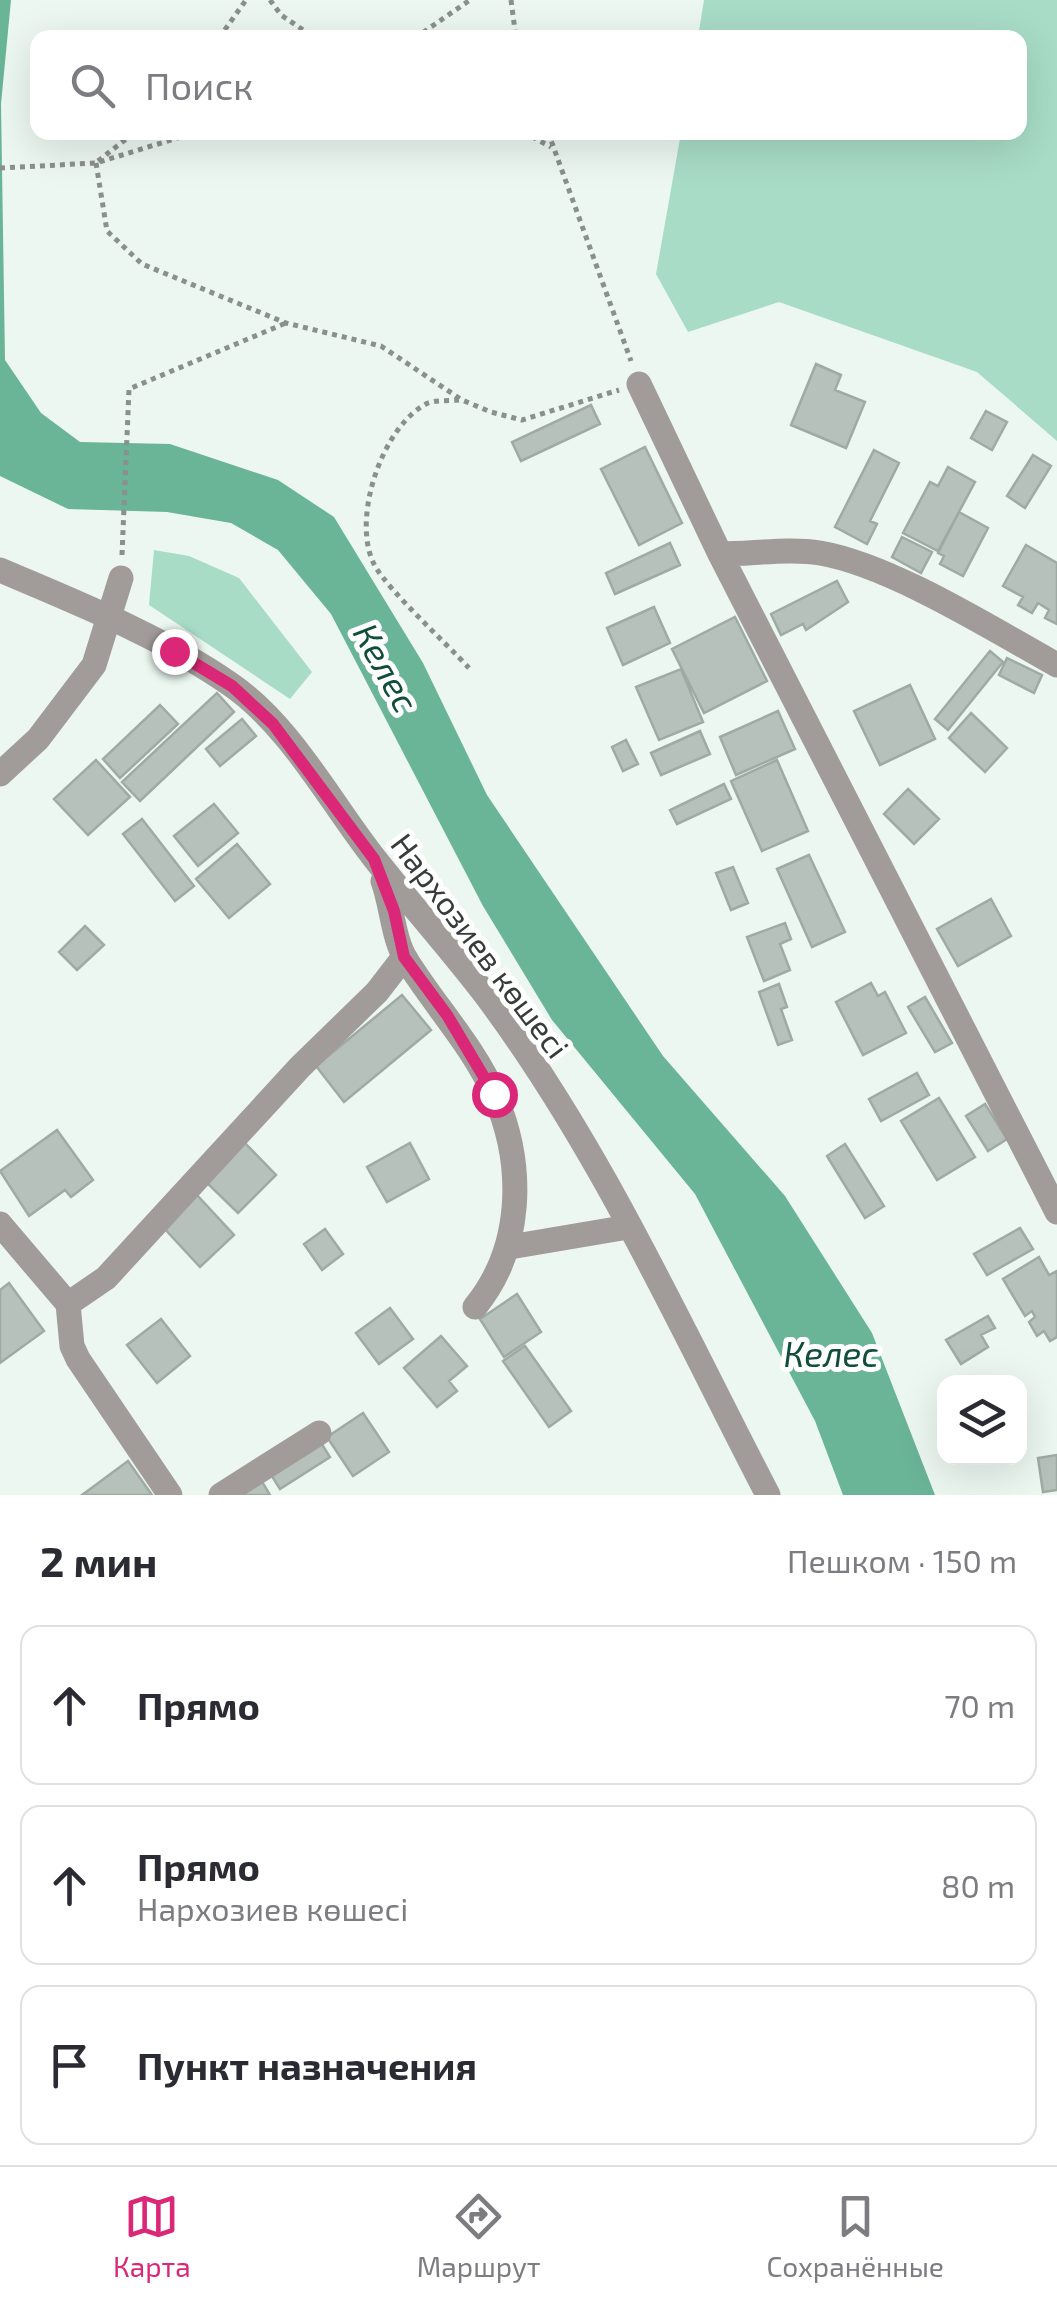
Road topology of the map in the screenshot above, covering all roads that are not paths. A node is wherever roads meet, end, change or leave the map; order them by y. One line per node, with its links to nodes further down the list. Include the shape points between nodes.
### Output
1 (639, 384): 2 (street)
2 (720, 554): 6 (street, via 820,553 855,564 948,604); 10 (street)
3 (0, 570): 5 (street, Нархозиев көшесі)
4 (121, 578): 5 (street)
5 (109, 620): 7 (street, via 94,665 38,739); 8 (street, Нархозиев көшесі, via 232,686 273,724)
6 (1057, 665)
7 (0, 774)
8 (374, 859): 9 (street); 12 (street, Нархозиев көшесі, via 486,995)
9 (404, 957): 13 (street, via 494,1094 516,1200); 14 (street, via 106,1278)
10 (1057, 1212)
11 (0, 1224): 14 (street)
12 (628, 1226): 13 (street); 19 (street, Нархозиев көшесі)
13 (510, 1246): 15 (street, via 494,1284)
14 (68, 1304): 17 (street, via 78,1359)
15 (475, 1307)
16 (319, 1433): 18 (street)
17 (170, 1495)
18 (221, 1495)
19 (768, 1495)

